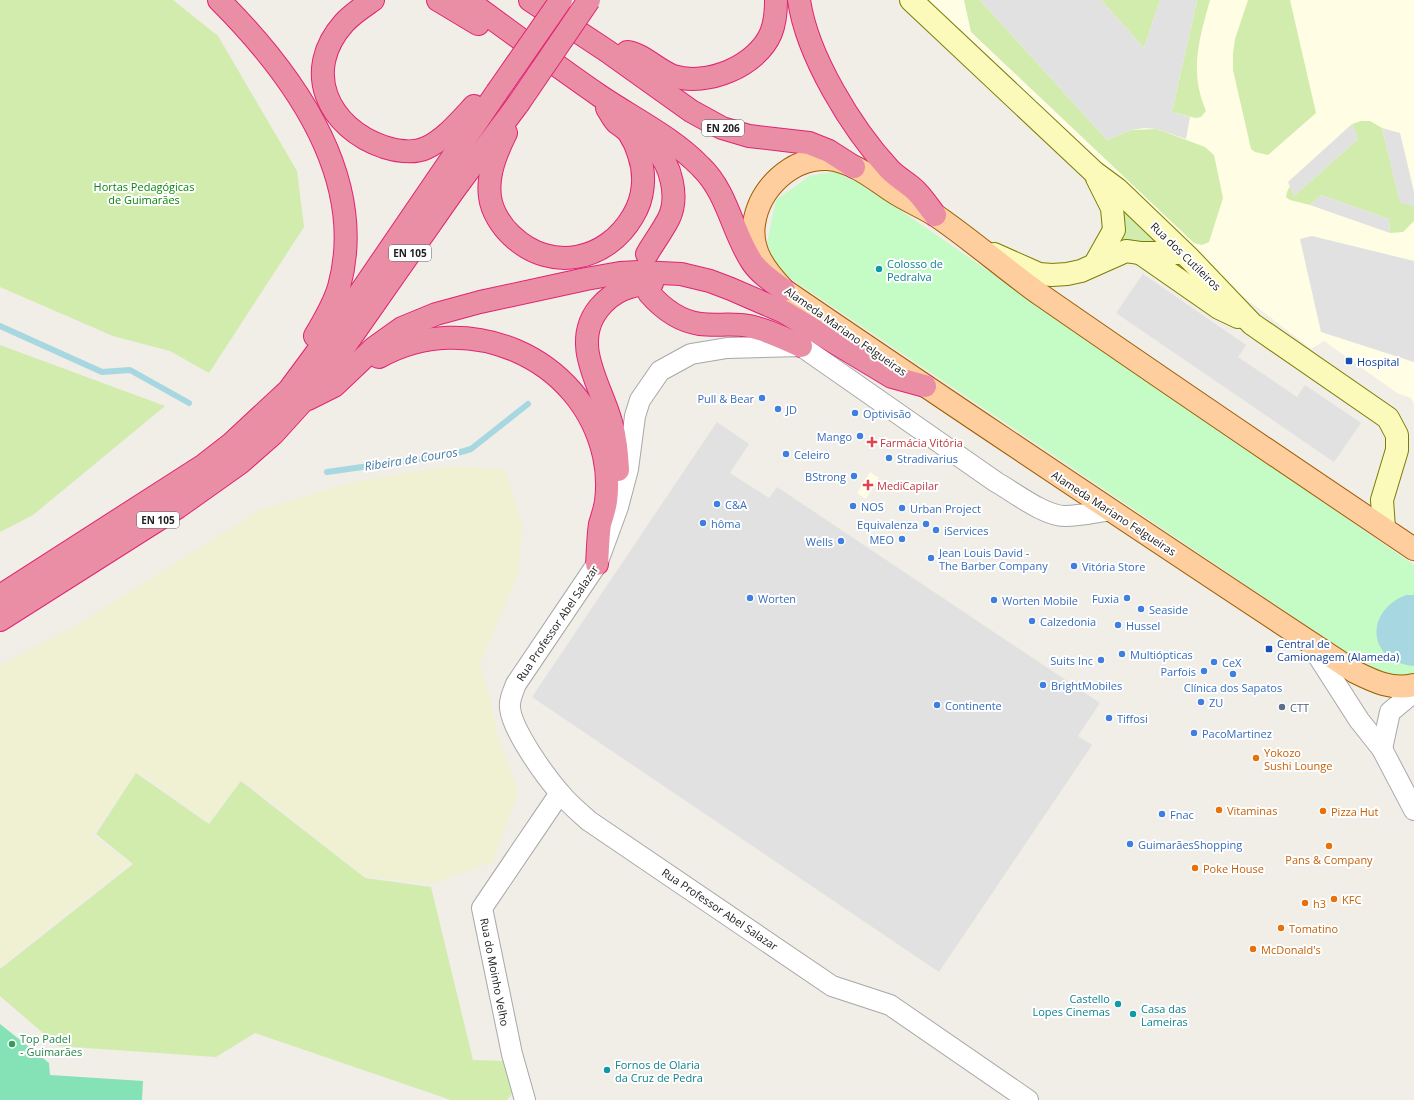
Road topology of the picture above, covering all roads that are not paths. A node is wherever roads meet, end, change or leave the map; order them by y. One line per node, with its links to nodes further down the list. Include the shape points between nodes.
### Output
1 (219, 0): 32 (highway, via 277,67 310,116 332,158 344,208 344,262 339,288 309,348)
2 (373, 0): 13 (highway, via 344,23 327,52 323,70 323,88 331,106 342,122 358,135 394,150 425,149 454,128 478,102)
3 (438, 0): 11 (highway, via 481,25)
4 (467, 0): 11 (highway)
5 (530, 0): 12 (highway, EN 206)
6 (561, 0): 13 (highway, EN 105, bridge)
7 (589, 0): 15 (highway, EN 105, bridge)
8 (776, 0): 12 (highway, via 771,34 758,52 744,64 722,74 701,78 674,76 630,52)
9 (799, 0): 19 (highway, via 807,35 839,99 874,150 892,171 916,191)
10 (911, 0): 18 (main road, Rua dos Cutileiros)
11 (505, 27): 14 (highway)
12 (607, 52): 17 (highway, EN 206, via 691,111 722,128 749,136 809,143)
13 (497, 92): 32 (highway, EN 105, via 349,309)
14 (600, 96): 16 (highway, via 617,122); 26 (highway, via 674,143 702,168 721,194 738,237 753,263 767,278)
15 (518, 104): 16 (highway, via 498,150 490,186 490,199 500,223 508,233 528,249 539,254 555,258 574,258 590,254 608,246 628,225 637,210 643,173 639,155); 32 (highway, EN 105, via 454,190 342,350)
16 (629, 132): 23 (highway, via 655,148 664,158 673,189 670,217)
17 (854, 166): 19 (main road, Alameda Mariano Felgueiras, via 898,195); 26 (main road, Alameda Mariano Felgueiras, via 828,159 795,166 771,185 763,196 754,224 756,251 771,276)
18 (1094, 172): 22 (main road, Rua dos Cutileiros, via 1117,189); 24 (main road, via 1112,208 1114,230)
19 (935, 215): 20 (main road, Alameda Mariano Felgueiras)
20 (982, 248): 24 (main road, via 1039,274 1068,274); 35 (main road, Alameda Mariano Felgueiras, via 1010,273)
21 (1140, 253): 22 (main road); 24 (main road, via 1126,251); 28 (main road, via 1219,308)
22 (1183, 253): 28 (main road, Rua dos Cutileiros)
23 (647, 254)
24 (1095, 264)
25 (731, 289): 30 (highway, via 681,274 620,273 456,307 402,328 374,348); 31 (highway, via 784,312 892,377); 33 (highway, via 653,283 627,287 606,300 590,323 586,337 588,355 593,376 611,422 617,448)
26 (784, 290): 31 (main road, Alameda Mariano Felgueiras)
27 (649, 293): 29 (highway, via 660,305 686,321 748,326)
28 (1252, 324): 35 (main road, Rua dos Cutileiros, via 1388,418 1397,435 1397,450 1382,500)
29 (800, 346): 33 (street, Rua Professor Abel Salazar, via 705,351 691,354 660,371 640,400 635,416 628,469); 34 (street, via 996,482 1030,502 1063,516)
30 (334, 386): 32 (highway); 37 (highway, via 383,354 433,338 476,339 498,343 537,360 558,376 586,412 597,433 604,455 607,477 606,500 600,524)
31 (925, 386): 34 (main road, Alameda Mariano Felgueiras)
32 (295, 396): 38 (highway, EN 105, via 204,465); 39 (highway, EN 105, via 273,434 217,481)
33 (618, 508): 37 (street, Rua Professor Abel Salazar)
34 (1111, 510): 40 (main road, Alameda Mariano Felgueiras)
35 (1384, 528): 36 (main road, Alameda Mariano Felgueiras)
36 (1414, 548)
37 (597, 564): 44 (street, Rua Professor Abel Salazar, via 523,673 511,697 510,708 515,725 528,749)
38 (0, 596)
39 (0, 620)
40 (1309, 642): 41 (main road, Alameda Mariano Felgueiras, via 1371,680 1386,686); 43 (street, via 1359,720)
41 (1414, 685)
42 (1414, 692): 43 (street, via 1390,712)
43 (1382, 749): 45 (street)
44 (560, 793): 46 (street, Rua do Moinho Velho, via 482,908 512,1054); 47 (street, Rua Professor Abel Salazar, via 589,821 832,986 890,1005)
45 (1414, 810)
46 (525, 1100)
47 (1028, 1100)

